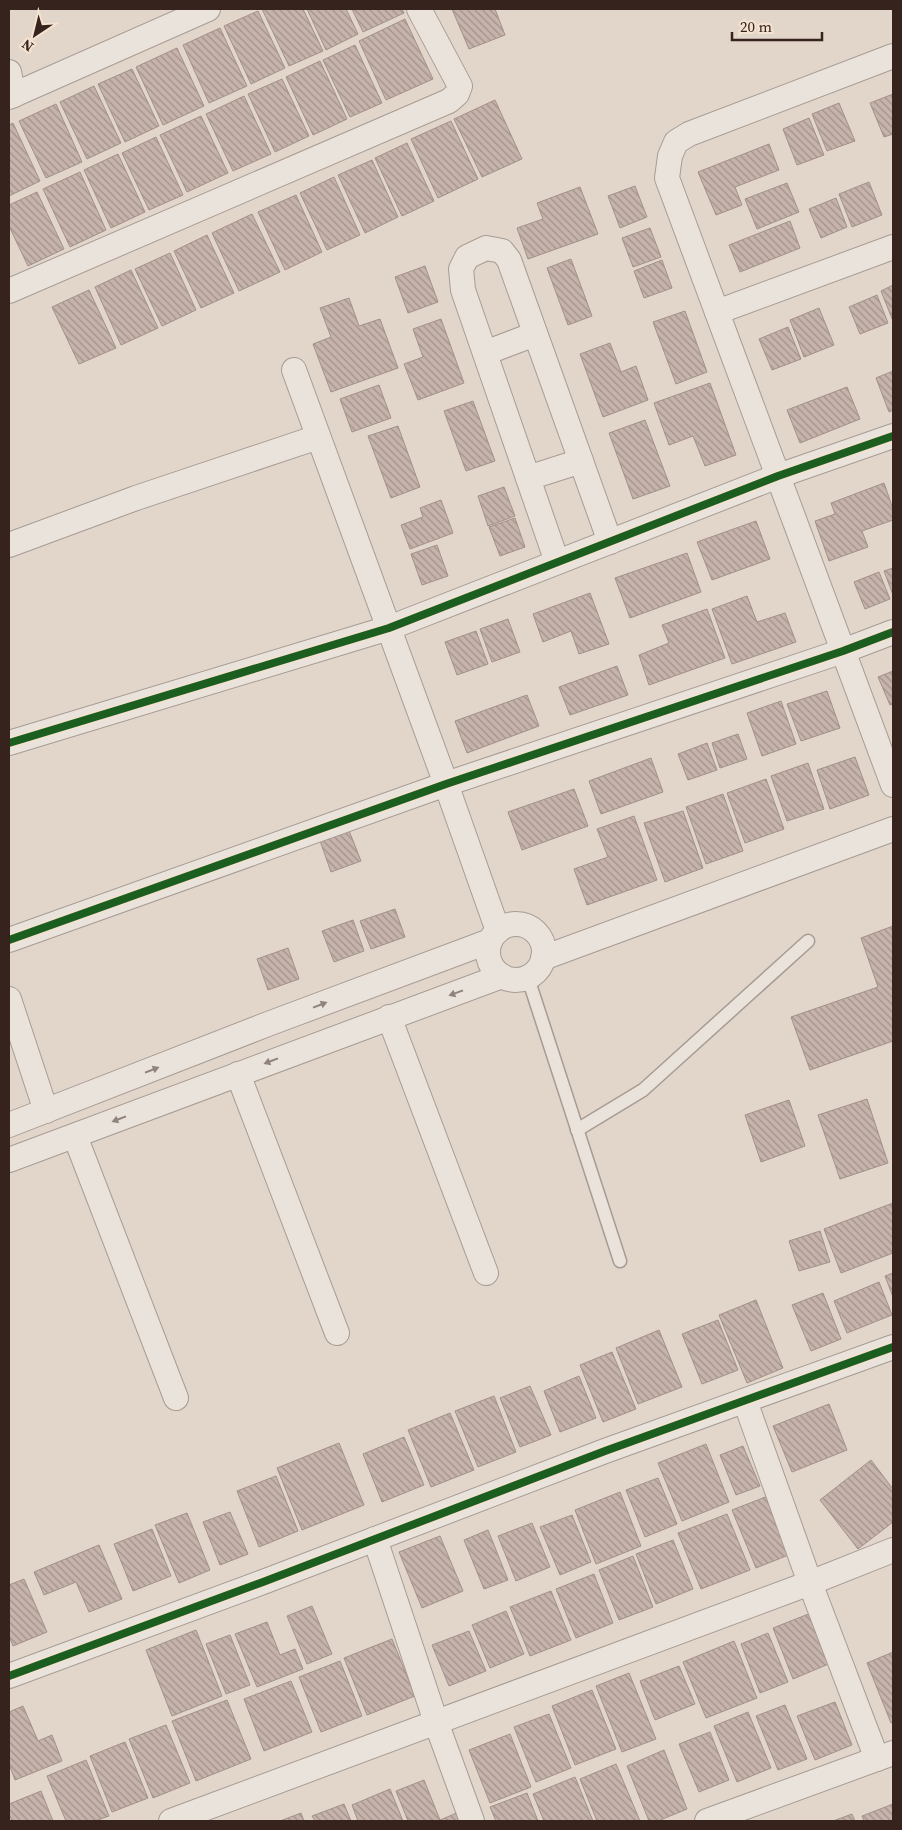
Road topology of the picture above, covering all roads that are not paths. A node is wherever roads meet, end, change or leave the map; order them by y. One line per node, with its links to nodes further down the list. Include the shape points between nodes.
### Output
1 (208, 9): 5 (street)
2 (420, 9): 7 (street, via 460,86 457,94 449,100)
3 (893, 56): 8 (street, via 689,134 676,142 667,178)
4 (9, 72): 5 (street)
5 (12, 96)
6 (893, 247): 8 (street)
7 (9, 291)
8 (717, 312): 15 (street)
9 (535, 334): 10 (street); 10 (street, via 509,260 502,251 486,248 467,257 461,269 464,290); 14 (street)
10 (485, 353): 16 (street)
11 (294, 370): 13 (street)
12 (893, 436): 15 (street)
13 (318, 437): 18 (street); 20 (street)
14 (581, 461): 16 (street); 17 (street)
15 (778, 476): 17 (street); 22 (street)
16 (528, 478): 19 (street)
17 (610, 542): 19 (street)
18 (9, 545)
19 (556, 562): 20 (street)
20 (389, 628): 23 (street); 24 (street)
21 (893, 632): 22 (street)
22 (843, 651): 24 (street); 25 (street)
23 (9, 743)
24 (446, 784): 27 (street); 28 (street)
25 (893, 785)
26 (893, 829): 30 (street)
27 (494, 936): 30 (street, via 514,924 530,928 542,941); 31 (street, via 488,951 489,961); 34 (street, one-way to 27)
28 (9, 940)
29 (808, 941): 40 (lane, via 643,1090)
30 (543, 958): 32 (street, via 538,970)
31 (502, 976): 32 (street, via 518,980); 35 (street, one-way to 35)
32 (528, 978): 40 (lane)
33 (9, 998): 38 (street)
34 (287, 1017): 36 (street); 38 (street, one-way to 34)
35 (390, 1017): 36 (street); 44 (street)
36 (297, 1052): 37 (street, one-way to 37)
37 (238, 1074): 41 (street, one-way to 41); 45 (street)
38 (46, 1111): 39 (street)
39 (9, 1125)
40 (577, 1130): 43 (lane)
41 (75, 1136): 42 (street); 47 (street)
42 (9, 1160)
43 (620, 1260)
44 (486, 1274)
45 (337, 1334)
46 (893, 1347): 48 (street)
47 (176, 1398)
48 (745, 1402): 49 (street, via 605,1451); 51 (street)
49 (375, 1539): 52 (street); 53 (street)
50 (893, 1550): 51 (street)
51 (810, 1583): 53 (street); 54 (street)
52 (9, 1676)
53 (436, 1722): 55 (street); 56 (street)
54 (885, 1756): 57 (street)
55 (171, 1821)
56 (472, 1821)
57 (708, 1821)

